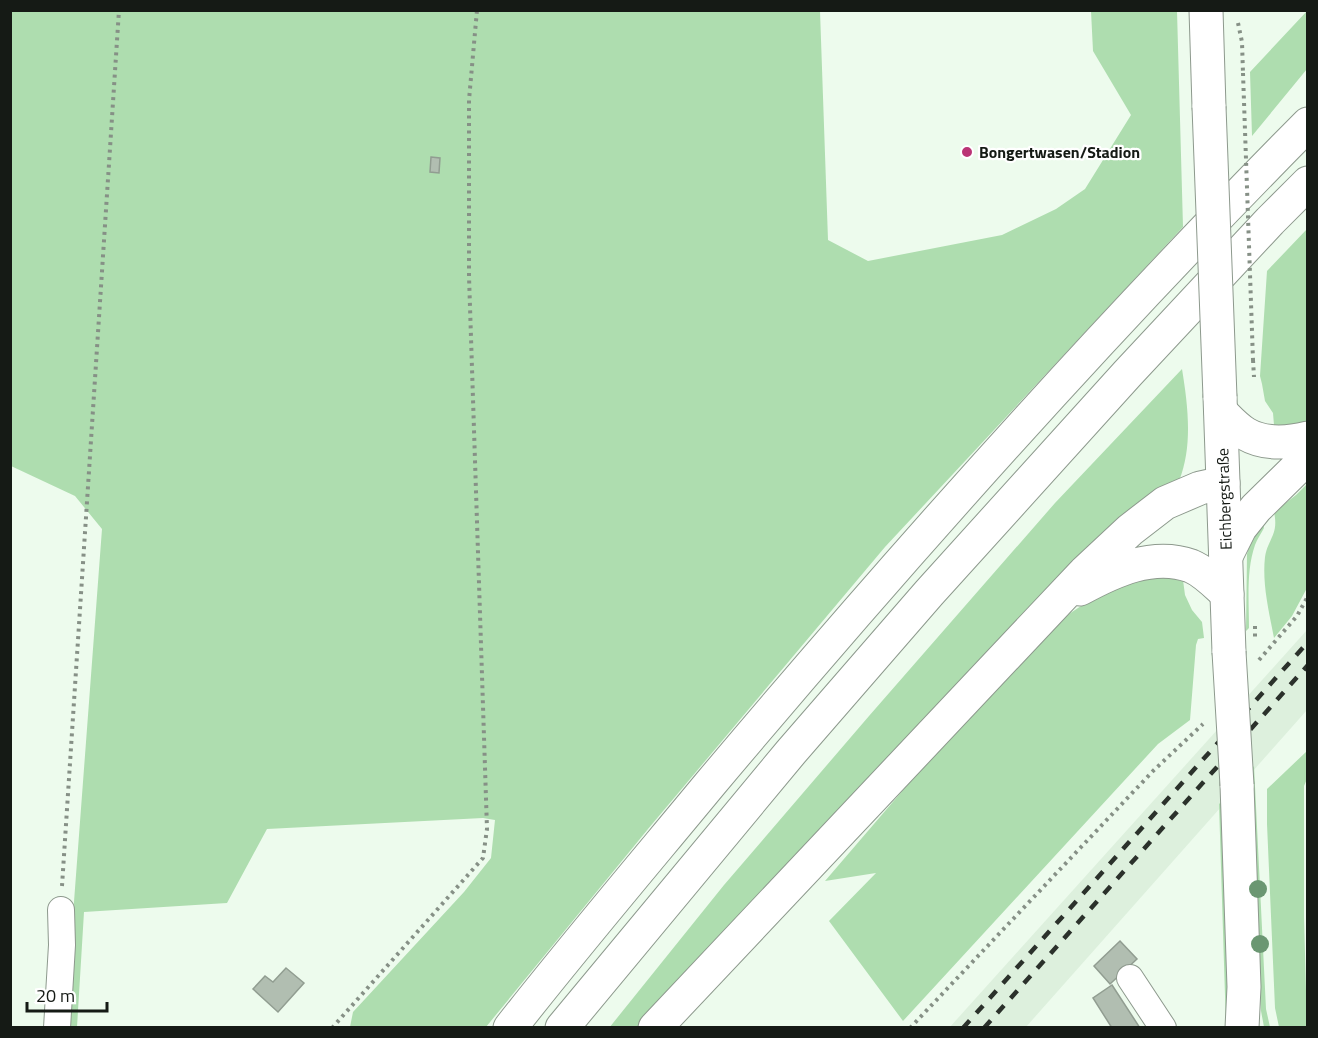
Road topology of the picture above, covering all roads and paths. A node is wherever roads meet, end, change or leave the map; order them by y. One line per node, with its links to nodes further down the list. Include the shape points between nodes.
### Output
1 (119, 10): 18 (path)
2 (477, 10): 22 (path, via 469,100 469,276 487,829 483,858)
3 (1206, 10): 8 (main road, Eichbergstraße, bridge)
4 (1238, 21): 7 (path, bridge, via 1242,42)
5 (1308, 124): 23 (main road, via 1085,358 895,568)
6 (1308, 183): 24 (main road, via 937,584)
7 (1254, 377)
8 (1220, 404): 9 (main road, via 1245,434 1263,441); 11 (main road, Eichbergstraße)
9 (1308, 438)
10 (1308, 457): 12 (main road, via 1256,508)
11 (1223, 483): 12 (main road, Eichbergstraße); 15 (main road, via 1165,503 1130,530)
12 (1226, 556): 13 (main road, Eichbergstraße)
13 (1227, 594): 15 (main road, via 1192,567 1170,560 1128,567); 16 (main road, Eichbergstraße)
14 (1308, 596): 16 (path, via 1296,616)
15 (1053, 605): 25 (main road)
16 (1241, 660): 20 (main road, Eichbergstraße, bridge, via 1237,785)
17 (1208, 719): 26 (path)
18 (61, 910): 21 (lane)
19 (1130, 978): 27 (lane)
20 (1244, 987): 28 (main road, Eichbergstraße); 29 (main road, Eichbergstraße)
21 (57, 1028)
22 (332, 1028)
23 (510, 1028)
24 (562, 1028)
25 (655, 1028)
26 (910, 1028)
27 (1163, 1028)
28 (1242, 1028)
29 (1254, 1028)

